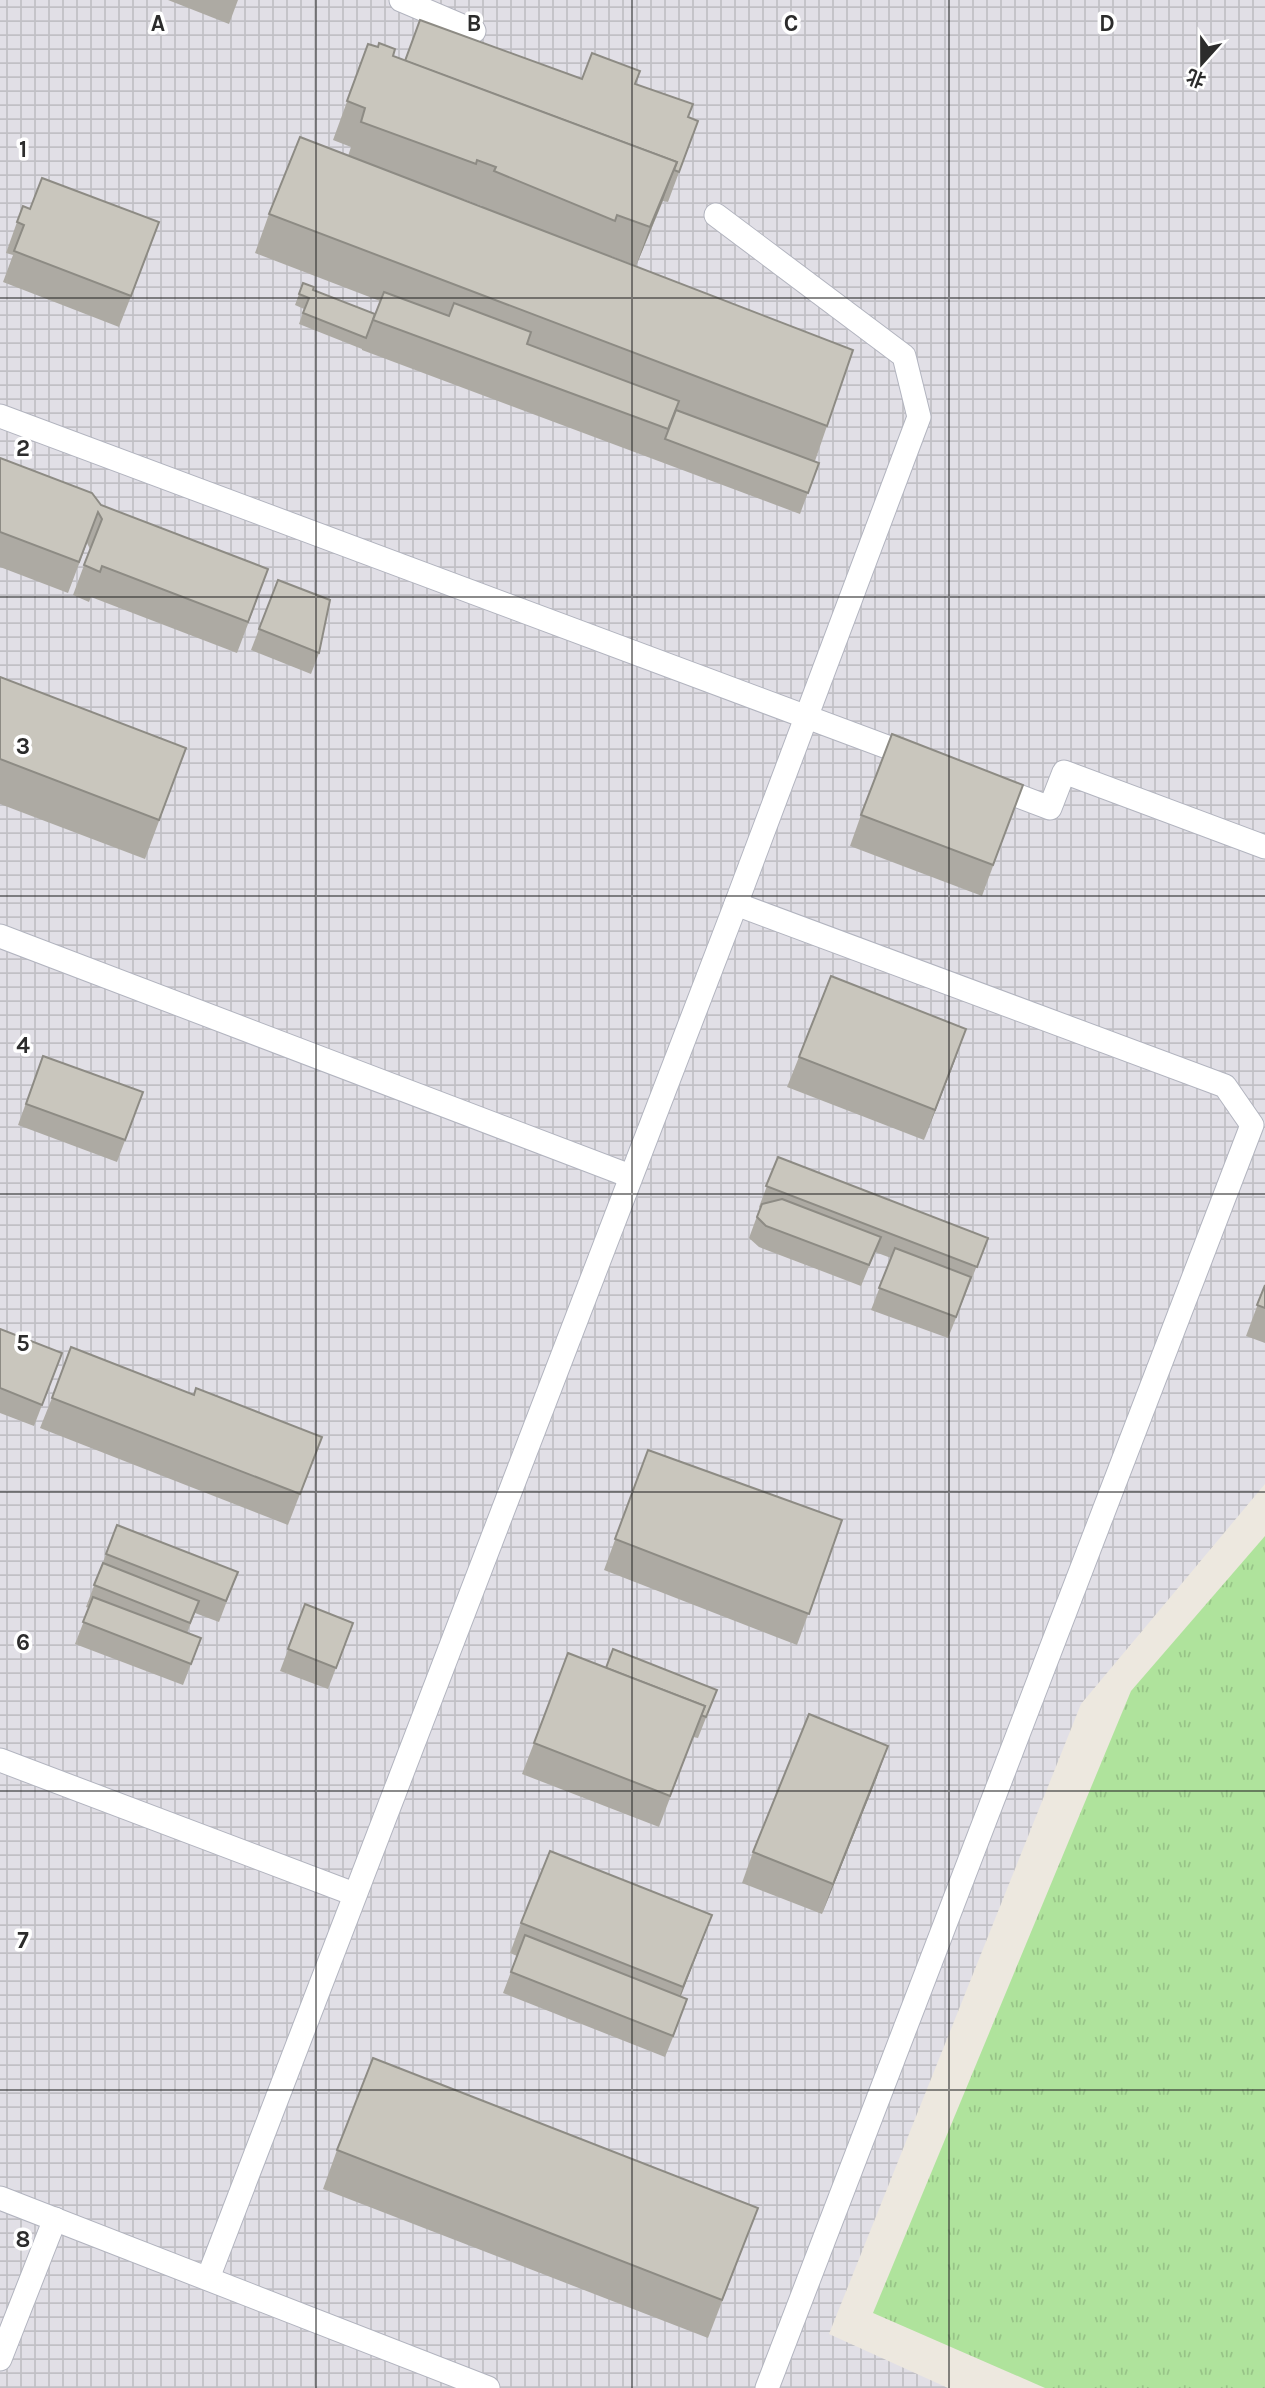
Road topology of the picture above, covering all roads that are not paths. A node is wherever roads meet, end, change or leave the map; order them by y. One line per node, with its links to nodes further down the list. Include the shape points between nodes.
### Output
1 (401, 0): 2 (lane)
2 (474, 31)
3 (716, 215): 5 (lane, via 904,356 919,417)
4 (0, 416): 5 (lane)
5 (807, 717): 6 (lane); 9 (lane)
6 (935, 765)
7 (973, 779): 8 (lane, via 1050,808 1064,772)
8 (1265, 847)
9 (736, 904): 11 (lane); 19 (lane, via 1224,1086 1252,1125)
10 (0, 936): 11 (lane)
11 (630, 1176): 13 (lane)
12 (0, 1760): 13 (lane)
13 (354, 1894): 16 (lane)
14 (0, 2198): 15 (lane)
15 (55, 2219): 16 (lane); 17 (lane)
16 (208, 2278): 18 (lane)
17 (0, 2359)
18 (488, 2388)
19 (767, 2388)

